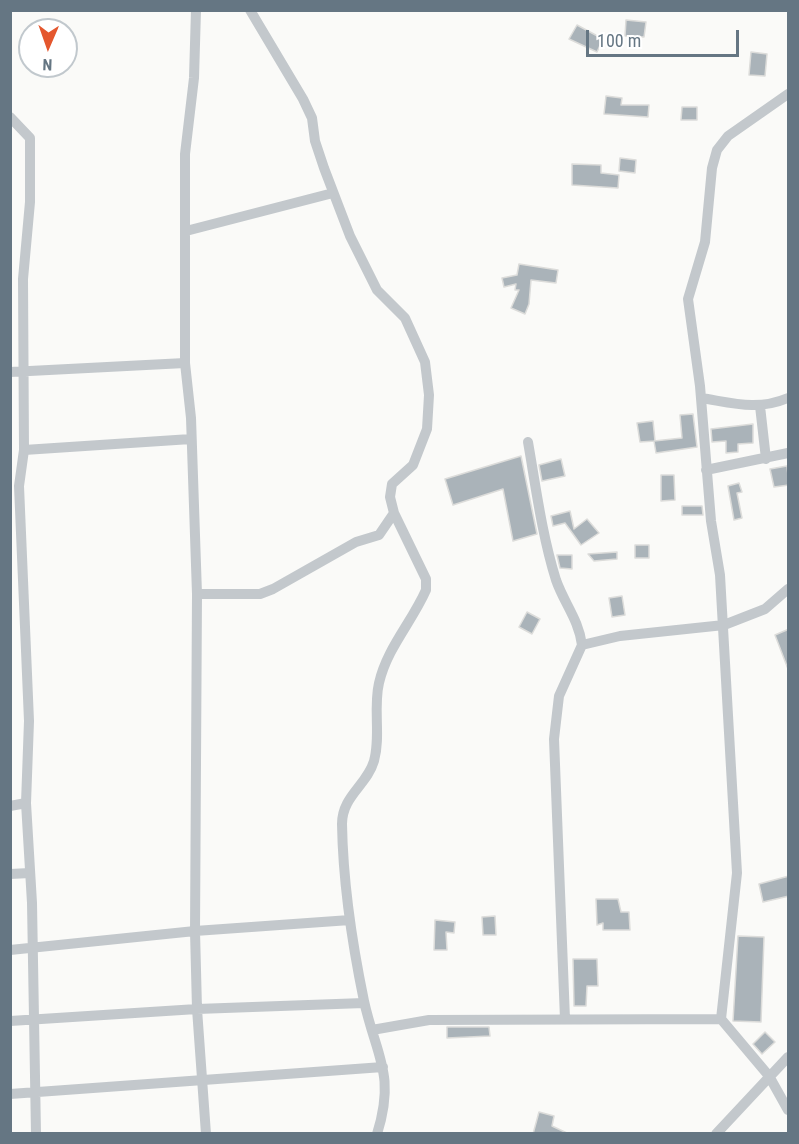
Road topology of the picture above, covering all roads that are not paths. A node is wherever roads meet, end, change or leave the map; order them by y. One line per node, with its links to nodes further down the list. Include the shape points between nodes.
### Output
1 (196, 10): 6 (street, via 194,78 185,154)
2 (250, 10): 5 (street, via 303,99)
3 (789, 94): 10 (street, via 728,136 717,150 705,242 688,299)
4 (10, 117): 9 (street, via 30,138)
5 (333, 192): 6 (street); 22 (street, via 377,290 405,318 425,362 428,429 413,465 392,484)
6 (186, 231): 7 (street)
7 (185, 363): 9 (street); 15 (street)
8 (10, 372): 9 (street)
9 (23, 373): 14 (street)
10 (701, 398): 12 (street); 20 (street)
11 (789, 398): 12 (street)
12 (760, 406): 19 (street)
13 (10, 414): 14 (street)
14 (24, 414): 17 (street)
15 (191, 439): 17 (street); 24 (street)
16 (528, 442): 26 (street, via 548,550 557,583 580,628)
17 (24, 450): 21 (street)
18 (789, 453): 19 (street)
19 (766, 459): 20 (street)
20 (706, 470): 25 (street)
21 (15, 486): 27 (street, via 29,721)
22 (394, 513): 24 (street, via 379,535 356,542 273,589 260,594); 31 (street, via 426,579 426,590 383,667 378,686 374,760 367,777 347,800 342,822)
23 (789, 589): 25 (street, via 771,606)
24 (197, 594): 32 (street)
25 (724, 625): 26 (street, via 620,636); 38 (street, via 737,873)
26 (582, 645): 37 (street, via 559,696 554,739)
27 (26, 803): 28 (street); 29 (street)
28 (10, 806)
29 (30, 873): 30 (street); 33 (street)
30 (10, 874)
31 (350, 920): 32 (street); 35 (street)
32 (195, 931): 33 (street); 36 (street)
33 (32, 949): 34 (street); 39 (street)
34 (10, 950)
35 (364, 1003): 36 (street); 41 (street)
36 (197, 1009): 39 (street); 45 (street)
37 (565, 1019): 38 (street); 41 (street, via 429,1020)
38 (721, 1019): 44 (street)
39 (32, 1020): 40 (street); 46 (street)
40 (10, 1021)
41 (372, 1030): 43 (street)
42 (789, 1057): 44 (street)
43 (383, 1067): 45 (street); 51 (street, via 385,1109)
44 (769, 1076): 48 (street); 52 (street)
45 (202, 1079): 46 (street); 50 (street)
46 (35, 1092): 47 (street); 49 (street)
47 (10, 1094)
48 (789, 1110)
49 (36, 1134)
50 (206, 1134)
51 (377, 1134)
52 (716, 1134)

